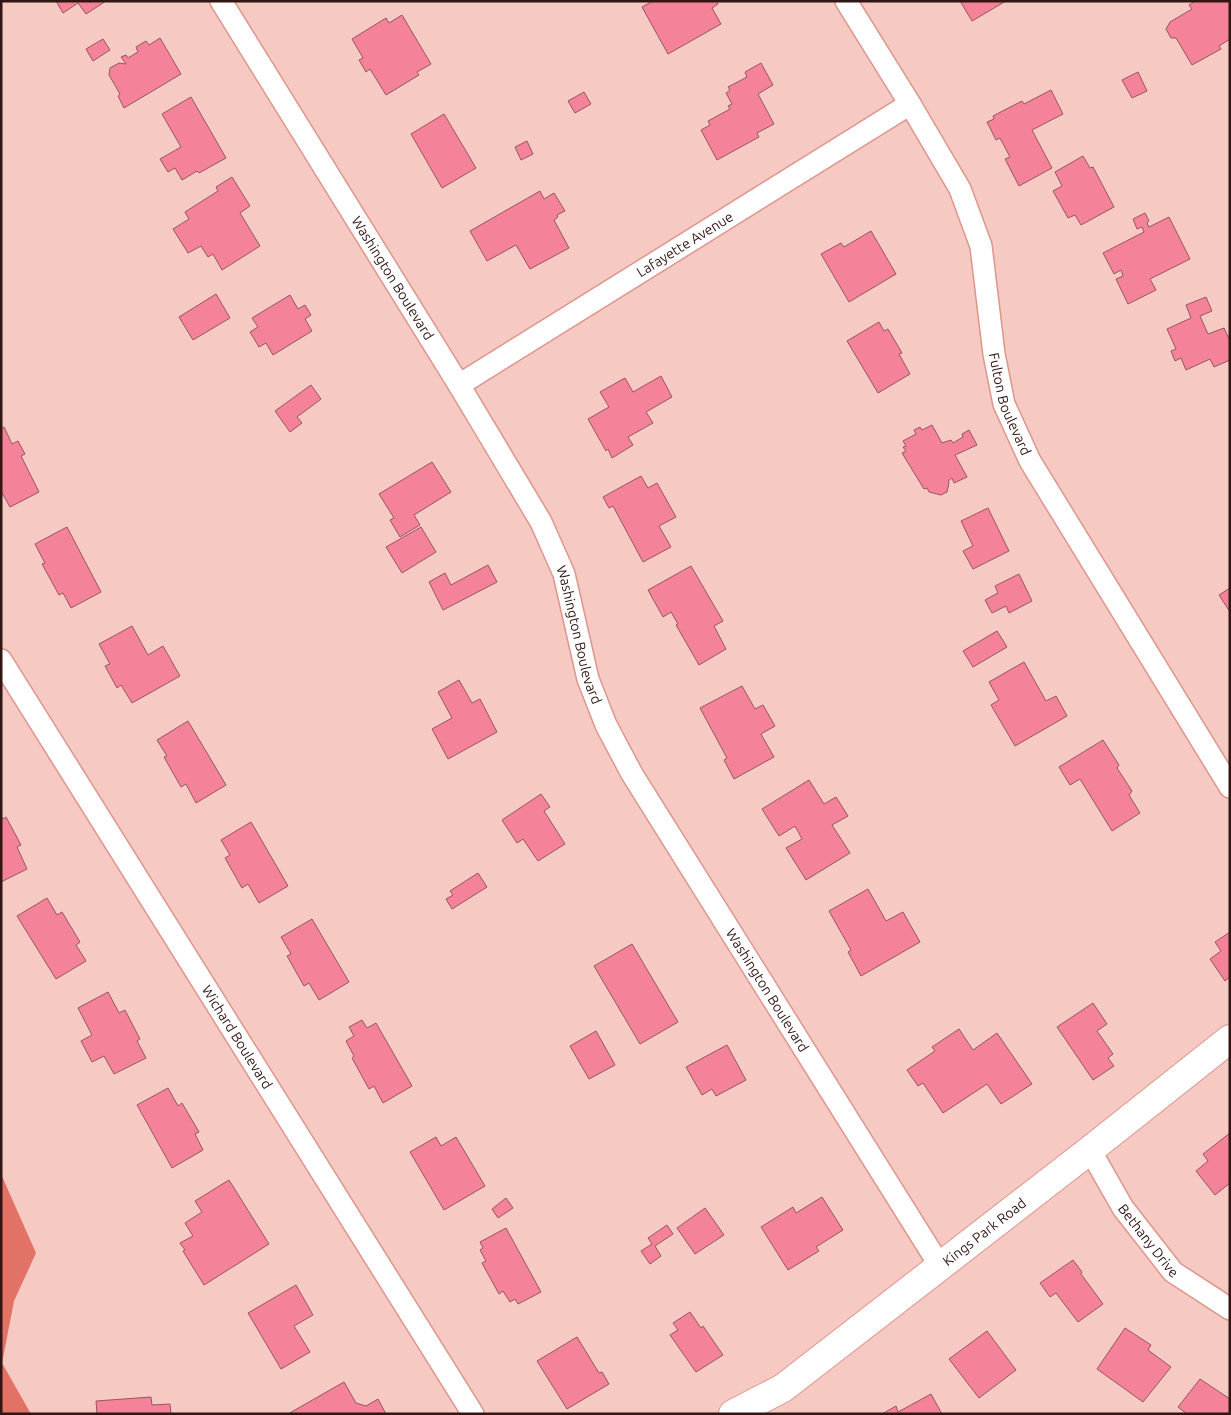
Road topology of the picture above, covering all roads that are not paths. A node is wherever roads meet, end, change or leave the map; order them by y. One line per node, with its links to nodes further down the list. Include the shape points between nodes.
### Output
1 (221, 1): 4 (street, Washington Boulevard)
2 (846, 1): 3 (street, Fulton Boulevard)
3 (910, 104): 4 (street, Lafayette Avenue); 6 (street, Fulton Boulevard, via 960,189 981,246 994,354 1004,404 1030,461)
4 (459, 385): 9 (street, Washington Boulevard, via 541,522 564,574 588,678 606,725 632,774)
5 (1, 660): 11 (street, Wichard Boulevard)
6 (1230, 787)
7 (1230, 1039): 8 (street, Kings Park Road)
8 (1090, 1150): 9 (street, Kings Park Road); 10 (street, Bethany Drive, via 1123,1208 1174,1272)
9 (940, 1266): 12 (street, Kings Park Road, via 782,1388)
10 (1230, 1309)
11 (473, 1414)
12 (733, 1414)

